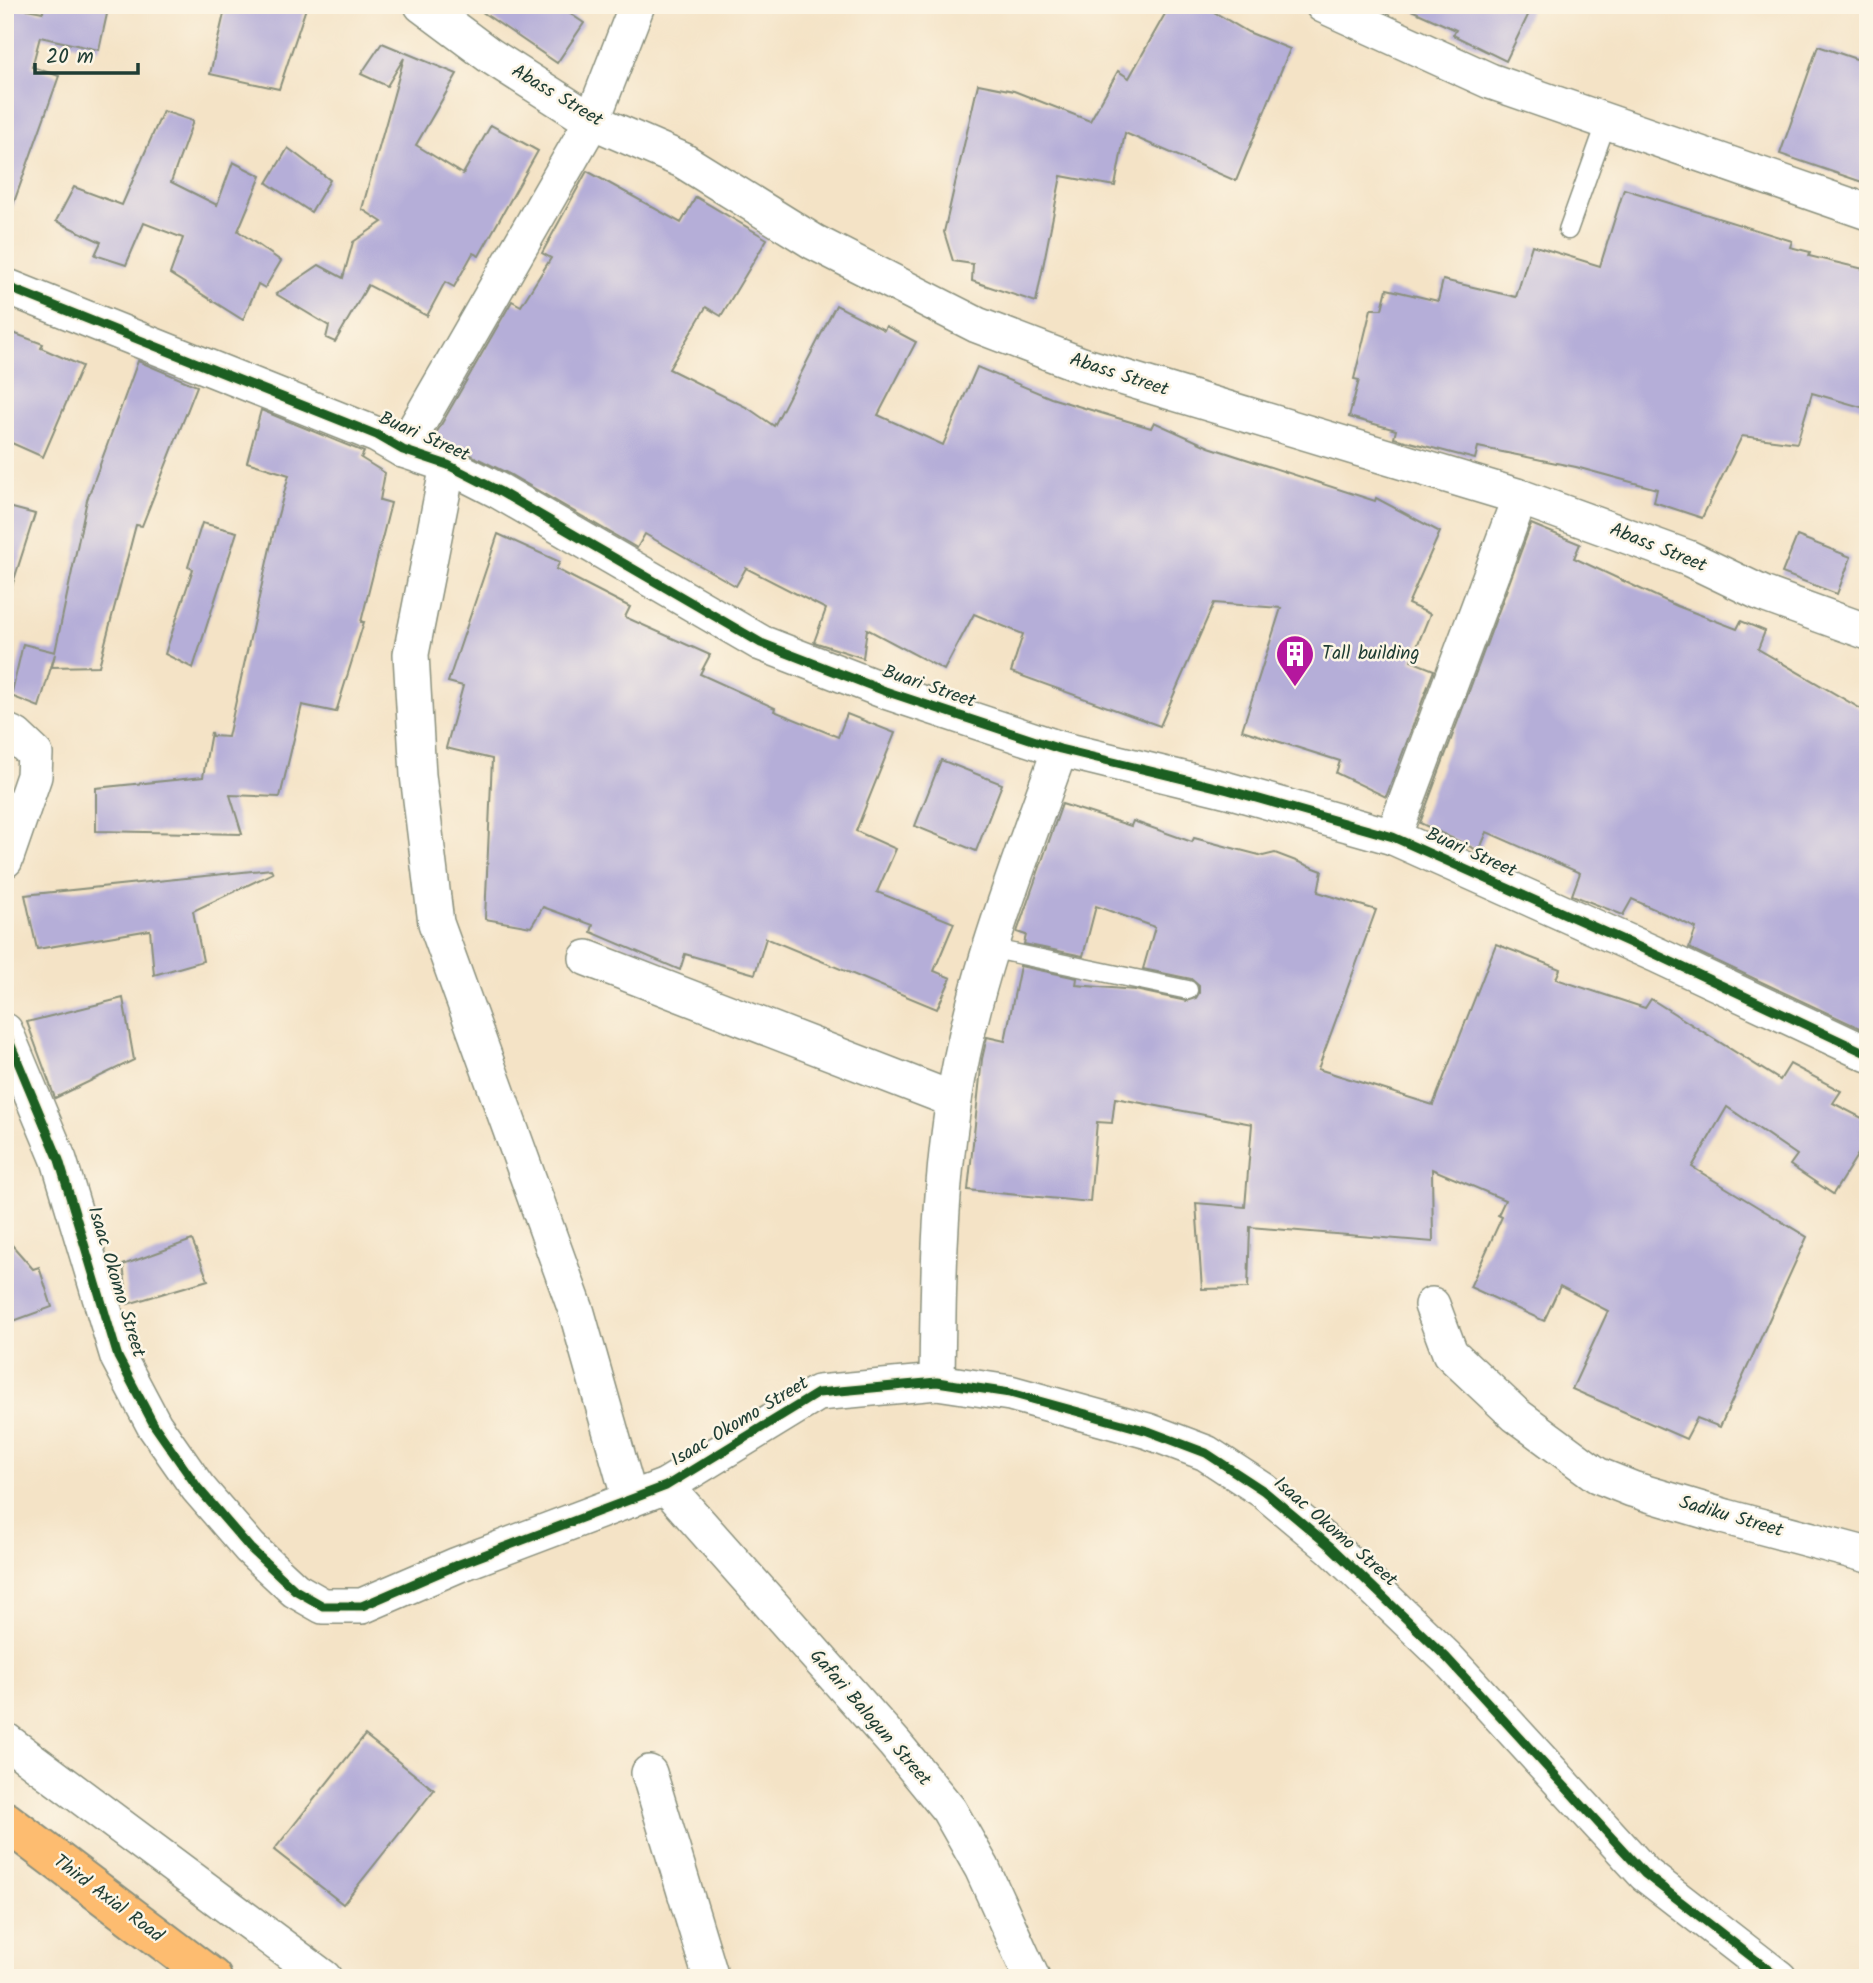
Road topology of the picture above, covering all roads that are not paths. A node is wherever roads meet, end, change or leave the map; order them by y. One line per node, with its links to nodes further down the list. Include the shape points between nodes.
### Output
1 (422, 5): 4 (street, Abass Street, via 489,55)
2 (637, 5): 4 (street)
3 (1331, 7): 5 (street, via 1490,81)
4 (592, 121): 9 (street); 11 (street, Abass Street, via 682,160 814,242 976,325 1082,365)
5 (1607, 121): 6 (street); 7 (lane)
6 (1868, 212)
7 (1568, 230)
8 (5, 286): 9 (street, Buari Street, via 377,435)
9 (403, 450): 10 (street, Buari Street)
10 (448, 465): 14 (street, Buari Street, via 761,643 885,691); 26 (street, via 411,654 418,775 436,923 578,1313)
11 (1520, 497): 12 (street, Abass Street, via 1688,558 1763,594); 15 (street)
12 (1868, 632)
13 (5, 730): 16 (street, via 35,754 34,776)
14 (1060, 748): 15 (street, Buari Street); 17 (street)
15 (1393, 837): 21 (street, Buari Street)
16 (5, 860)
17 (989, 948): 19 (lane); 22 (street)
18 (587, 958): 22 (street)
19 (1188, 990)
20 (5, 1031): 26 (street, Isaac Okomo Street, via 59,1160 118,1357 154,1425 198,1488 250,1548 295,1590 323,1606 362,1606)
21 (1868, 1054)
22 (954, 1100): 24 (street, via 938,1251)
23 (1432, 1306): 27 (street, Sadiku Street, via 1450,1353 1516,1415 1597,1475 1726,1517)
24 (937, 1382): 25 (street, Isaac Okomo Street, via 818,1393); 35 (street, Isaac Okomo Street, via 1010,1393 1148,1431 1206,1453 1264,1492 1331,1547 1446,1657 1645,1874)
25 (666, 1486): 26 (street, Isaac Okomo Street); 34 (street, Gafari Balogun Street, via 949,1810 982,1868)
26 (630, 1500)
27 (1868, 1555)
28 (5, 1740): 32 (street)
29 (649, 1773): 33 (street)
30 (5, 1821): 31 (highway, Third Axial Road)
31 (212, 1978)
32 (324, 1978)
33 (711, 1978)
34 (1032, 1978)
35 (1779, 1978)

